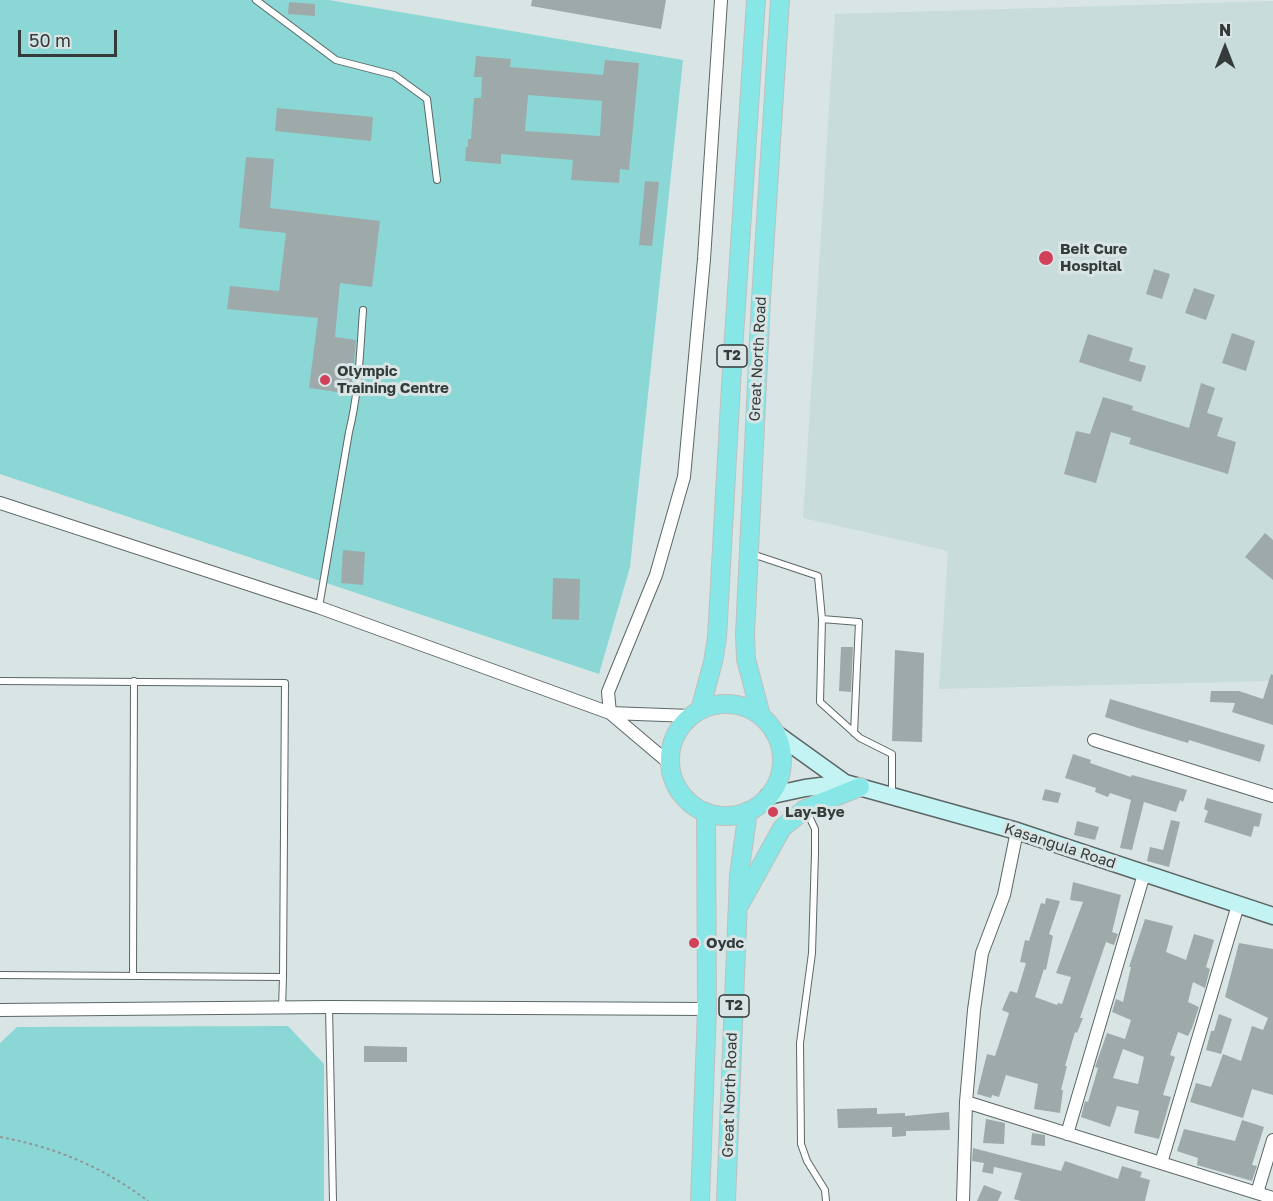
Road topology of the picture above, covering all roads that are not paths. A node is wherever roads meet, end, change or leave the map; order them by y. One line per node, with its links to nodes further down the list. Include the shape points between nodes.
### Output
1 (256, 0): 5 (lane, via 336,60 394,75 427,99)
2 (721, 0): 13 (street, via 704,259 684,477 656,575 608,692)
3 (756, 0): 14 (main road, Great North Road / T2, via 717,638)
4 (780, 0): 8 (main road, Great North Road / T2)
5 (436, 180)
6 (363, 310): 9 (lane, via 356,399)
7 (0, 503): 9 (street)
8 (748, 553): 10 (lane, via 818,576); 15 (main road, Great North Road / T2, via 746,659)
9 (318, 607): 13 (street)
10 (822, 619): 17 (lane, via 820,702); 17 (lane, via 859,622)
11 (0, 681): 12 (lane)
12 (134, 681): 33 (lane); 34 (lane, via 285,683)
13 (610, 713): 14 (street); 19 (street)
14 (695, 713): 15 (main road, T2, via 731,704); 19 (main road, T2, via 676,732)
15 (761, 716): 16 (main road, T2)
16 (774, 732): 20 (main road, Kasangula Road); 21 (main road, T2, via 782,760 779,777)
17 (854, 733): 22 (lane, via 892,754)
18 (1094, 740): 23 (street)
19 (669, 763): 26 (main road, via 680,793)
20 (852, 785): 21 (main road, Kasangula Road); 22 (main road, Kasangula Road); 24 (main road)
21 (768, 796): 25 (main road, T2)
22 (892, 796): 27 (main road, Kasangula Road)
23 (1273, 796)
24 (806, 809): 30 (main road, via 782,828); 48 (lane, via 815,829 815,853 812,953 800,1043 801,1144 825,1190)
25 (748, 811): 26 (main road, via 727,816); 30 (main road, Great North Road / T2)
26 (706, 812): 38 (main road, Great North Road / T2)
27 (1017, 831): 28 (main road, Kasangula Road); 39 (street, via 1004,895 982,953)
28 (1144, 874): 29 (main road, Kasangula Road); 40 (street)
29 (1238, 905): 31 (main road, Kasangula Road); 42 (street)
30 (737, 910): 47 (main road, Great North Road / T2)
31 (1273, 916)
32 (0, 975): 33 (lane)
33 (133, 975): 34 (lane)
34 (283, 977): 36 (lane)
35 (329, 1007): 36 (street); 38 (street); 45 (lane)
36 (282, 1008): 37 (street)
37 (0, 1010)
38 (707, 1010): 46 (main road, Great North Road / T2)
39 (966, 1102): 40 (street); 49 (street)
40 (1067, 1134): 42 (street)
41 (1273, 1140): 43 (street)
42 (1161, 1163): 43 (street)
43 (1257, 1193): 44 (street)
44 (1273, 1198)
45 (333, 1201)
46 (700, 1201)
47 (726, 1201)
48 (826, 1201)
49 (963, 1201)

